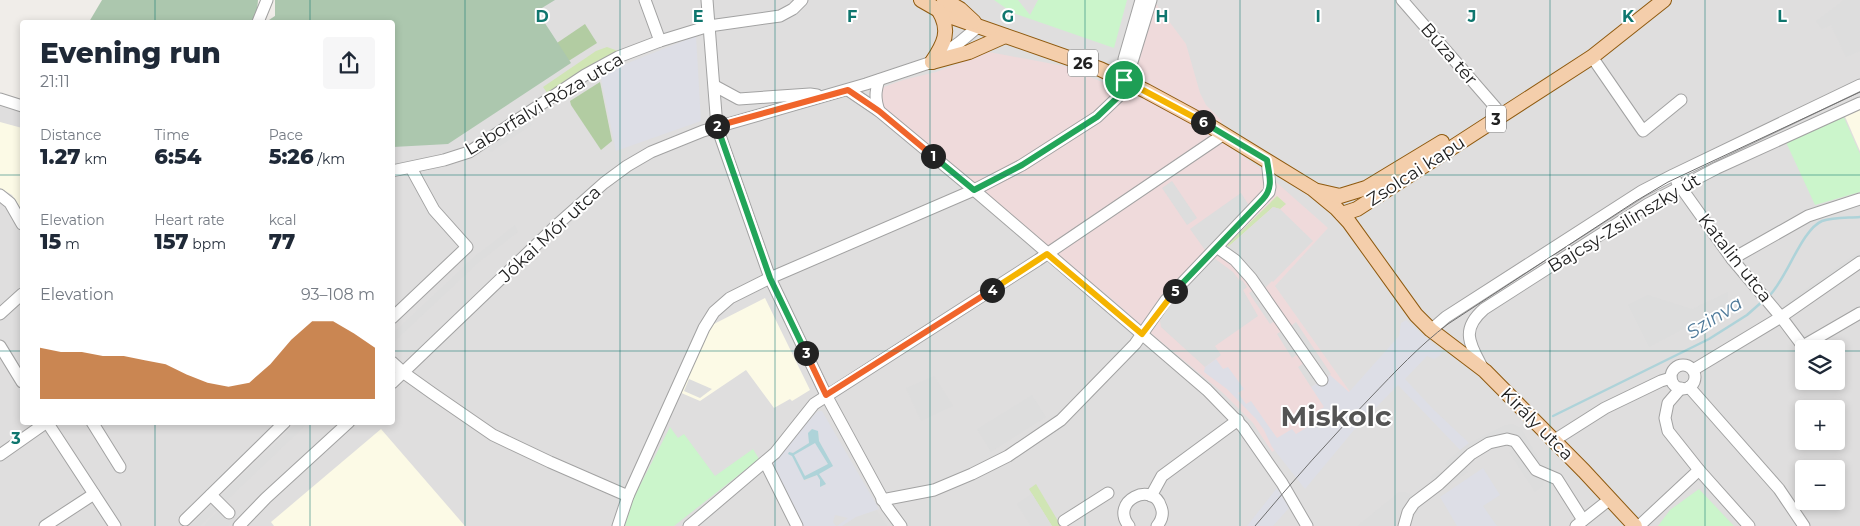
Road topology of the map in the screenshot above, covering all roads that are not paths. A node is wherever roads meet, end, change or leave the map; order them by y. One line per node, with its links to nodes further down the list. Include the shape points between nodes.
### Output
1 (267, 0): 11 (street)
2 (645, 0): 16 (street)
3 (707, 0): 12 (street)
4 (802, 0): 12 (street, Laborfalvi Róza utca, via 780,16)
5 (921, 0): 10 (main road, 26)
6 (1141, 0): 20 (street, via 1124,59)
7 (1150, 0): 20 (street)
8 (1402, 0): 29 (street, Búza tér)
9 (1664, 0): 14 (main road, Zsolcai kapu / 3)
10 (942, 5): 13 (main road, 26); 13 (main road, 26, via 960,9); 18 (main road, via 946,30 943,46)
11 (259, 20)
12 (708, 26): 16 (street, Laborfalvi Róza utca); 22 (street)
13 (979, 26): 15 (main road, 26); 18 (street, Jókai Mór utca)
14 (1618, 35): 17 (main road, Zsolcai kapu / 3); 29 (main road, Zsolcai kapu / 3, via 1588,50)
15 (1005, 36): 18 (main road, via 969,52); 20 (main road, 26)
16 (660, 41): 34 (street, Laborfalvi Róza utca, via 585,75 469,152)
17 (1592, 57): 26 (street, via 1643,131); 44 (main road, Zsolcai kapu / 3, via 1358,209)
18 (932, 62): 19 (street, Jókai Mór utca)
19 (879, 80): 23 (street, Jókai Mór utca); 30 (street, via 875,92)
20 (1124, 80): 32 (main road, 26); 40 (street, via 1119,96 1097,117 1022,165)
21 (1860, 85): 36 (street, Bajcsy-Zsilinszky út)
22 (714, 86): 24 (street, via 739,99 810,94); 31 (street)
23 (848, 90): 24 (street, Jókai Mór utca); 30 (street)
24 (827, 96): 31 (street, Jókai Mór utca)
25 (0, 99): 28 (street)
26 (1681, 100)
27 (1860, 103): 37 (street, Bajcsy-Zsilinszky út)
28 (20, 105)
29 (1496, 108): 38 (main road, Zsolcai kapu / 3)
30 (879, 111): 40 (street)
31 (717, 126): 50 (street); 64 (street, Jókai Mór utca, via 651,152 604,183)
32 (1224, 134): 33 (main road, 26); 47 (street)
33 (1267, 160): 39 (main road, 26); 46 (street, via 1269,192)
34 (412, 168): 35 (street, Laborfalvi Róza utca); 54 (street, via 434,210 466,246)
35 (395, 171)
36 (1672, 175): 37 (street, Katalin utca); 56 (street, Bajcsy-Zsilinszky út, via 1446,317)
37 (1680, 186): 48 (street, Katalin utca); 63 (street, Bajcsy-Zsilinszky út, via 1477,315 1469,335)
38 (1366, 188): 42 (main road); 44 (main road, Zsolcai kapu / 3, via 1349,201)
39 (1313, 189): 42 (main road); 44 (main road, 26)
40 (974, 190): 47 (street); 50 (street)
41 (0, 195): 45 (street, via 10,203)
42 (1334, 196): 44 (main road)
43 (1860, 199): 48 (street, via 1808,216)
44 (1342, 214): 56 (main road, Király utca, via 1410,308)
45 (20, 220)
46 (1218, 248): 57 (street, via 1166,300); 68 (street, via 1235,260 1251,278)
47 (1043, 257): 57 (street); 70 (street)
48 (1732, 259): 55 (street, Katalin utca)
49 (1860, 262): 55 (street)
50 (770, 278): 70 (street); 85 (street, via 730,298 714,312)
51 (20, 296): 53 (street)
52 (1860, 313): 59 (street)
53 (0, 314)
54 (395, 315)
55 (1782, 316): 58 (street, Katalin utca); 62 (street)
56 (1431, 330): 63 (main road, Király utca)
57 (1142, 334): 71 (street); 88 (street, via 1061,420 1024,446 934,490)
58 (1798, 340)
59 (1817, 340)
60 (1, 349): 66 (street)
61 (395, 365): 64 (street)
62 (1693, 370): 65 (street, via 1680,365); 69 (street, via 1695,379)
63 (1484, 371): 77 (main road, Király utca)
64 (404, 373): 67 (street, Jókai Mór utca); 85 (street, via 494,435)
65 (1671, 378): 69 (street, via 1674,384); 77 (street, via 1605,408)
66 (20, 379)
67 (395, 380)
68 (1322, 380)
69 (1685, 388): 81 (street, via 1668,403 1668,431); 106 (street, via 1779,489)
70 (826, 395): 79 (street, via 814,404); 88 (street)
71 (1238, 420): 86 (street, via 1162,476); 102 (street)
72 (43, 425): 78 (street)
73 (49, 425): 83 (street)
74 (94, 425): 80 (street)
75 (282, 425): 84 (street)
76 (346, 425): 95 (street)
77 (1553, 440): 87 (main road, Király utca)
78 (0, 455)
79 (765, 462): 97 (street); 98 (street)
80 (120, 467)
81 (1699, 470): 104 (street, Király utca); 105 (street)
82 (1108, 493): 91 (street)
83 (94, 494): 93 (street); 94 (street)
84 (210, 495): 89 (street); 90 (street)
85 (628, 496): 96 (street)
86 (1151, 496): 100 (street, via 1138,495 1128,501 1124,512); 101 (street, via 1162,507 1162,518)
87 (1610, 499): 92 (street); 104 (main road, Király utca)
88 (882, 500): 99 (street)
89 (229, 513)
90 (185, 520)
91 (1064, 521)
92 (1580, 523): 103 (street, via 1557,479 1536,470 1515,441 1507,438 1489,442 1471,454 1414,502)
93 (45, 526)
94 (114, 526)
95 (239, 526)
96 (618, 526)
97 (689, 526)
98 (797, 526)
99 (901, 526)
100 (1129, 526)
101 (1157, 526)
102 (1308, 526)
103 (1404, 526)
104 (1637, 526)
105 (1749, 526)
106 (1804, 526)

